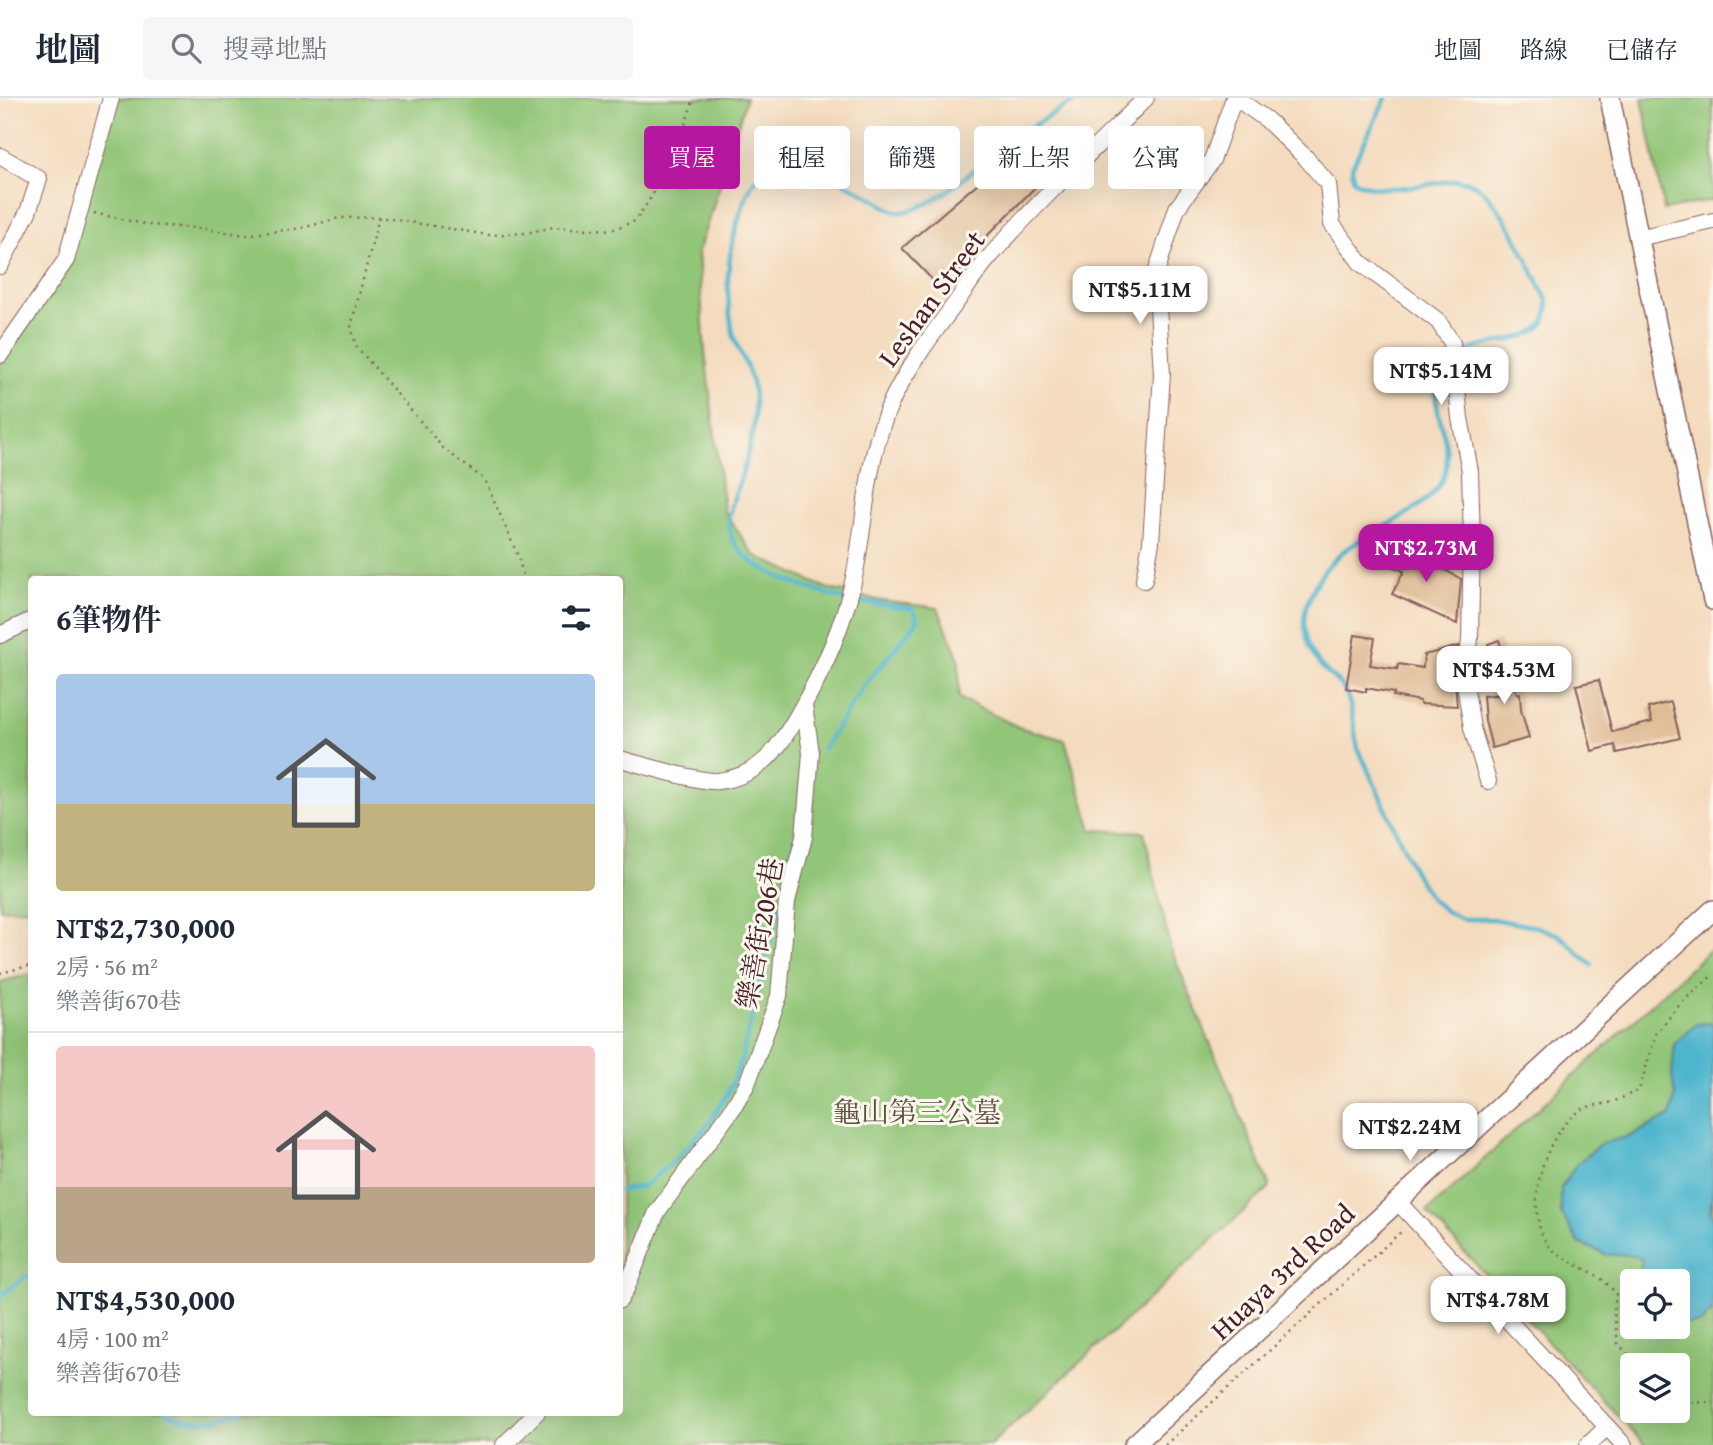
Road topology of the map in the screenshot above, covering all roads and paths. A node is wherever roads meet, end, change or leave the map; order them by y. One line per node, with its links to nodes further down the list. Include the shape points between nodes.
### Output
1 (111, 98): 7 (street)
2 (694, 98): 8 (path, via 680,140 635,221 611,230 554,227 488,235)
3 (1146, 98): 19 (street, Leshan Street, via 984,263 919,353 895,395 870,464 844,614)
4 (1235, 98): 15 (street, via 1212,160 1177,208 1156,273 1162,374 1151,542); 21 (street, via 1266,120 1328,184 1332,224 1361,263 1438,321 1452,343 1470,471 1470,639 1465,684)
5 (1610, 98): 10 (street)
6 (0, 156): 11 (street, via 38,179 28,212)
7 (80, 210): 8 (path, via 149,225 245,235 339,218); 12 (street, via 66,260)
8 (379, 217): 14 (path, via 351,327 356,346 444,449 485,480)
9 (1713, 221): 10 (street)
10 (1638, 238): 13 (street)
11 (0, 266)
12 (0, 355)
13 (1711, 573): 16 (street)
14 (523, 576)
15 (1144, 580)
16 (1713, 600)
17 (28, 622): 18 (street)
18 (0, 635)
19 (804, 705): 20 (street, via 779,748 740,776 715,782); 28 (street, 樂善街206巷, via 811,754 804,837 787,901 779,996 747,1084 657,1212)
20 (623, 760)
21 (1488, 780)
22 (1713, 910): 26 (street, Huaya 3rd Road)
23 (28, 966): 24 (path)
24 (0, 974)
25 (1713, 975): 29 (path, via 1680,1004 1656,1034 1639,1090 1584,1108 1573,1117 1549,1146 1541,1172 1538,1211 1545,1240 1616,1293 1618,1343)
26 (1398, 1202): 33 (street); 35 (street, Huaya 3rd Road)
27 (1403, 1230): 36 (path)
28 (623, 1294)
29 (1627, 1353)
30 (1713, 1402): 31 (path)
31 (1690, 1403)
32 (533, 1416): 34 (street)
33 (1607, 1427): 37 (street); 38 (street)
34 (504, 1445)
35 (1134, 1445)
36 (1165, 1445)
37 (1588, 1445)
38 (1624, 1445)

